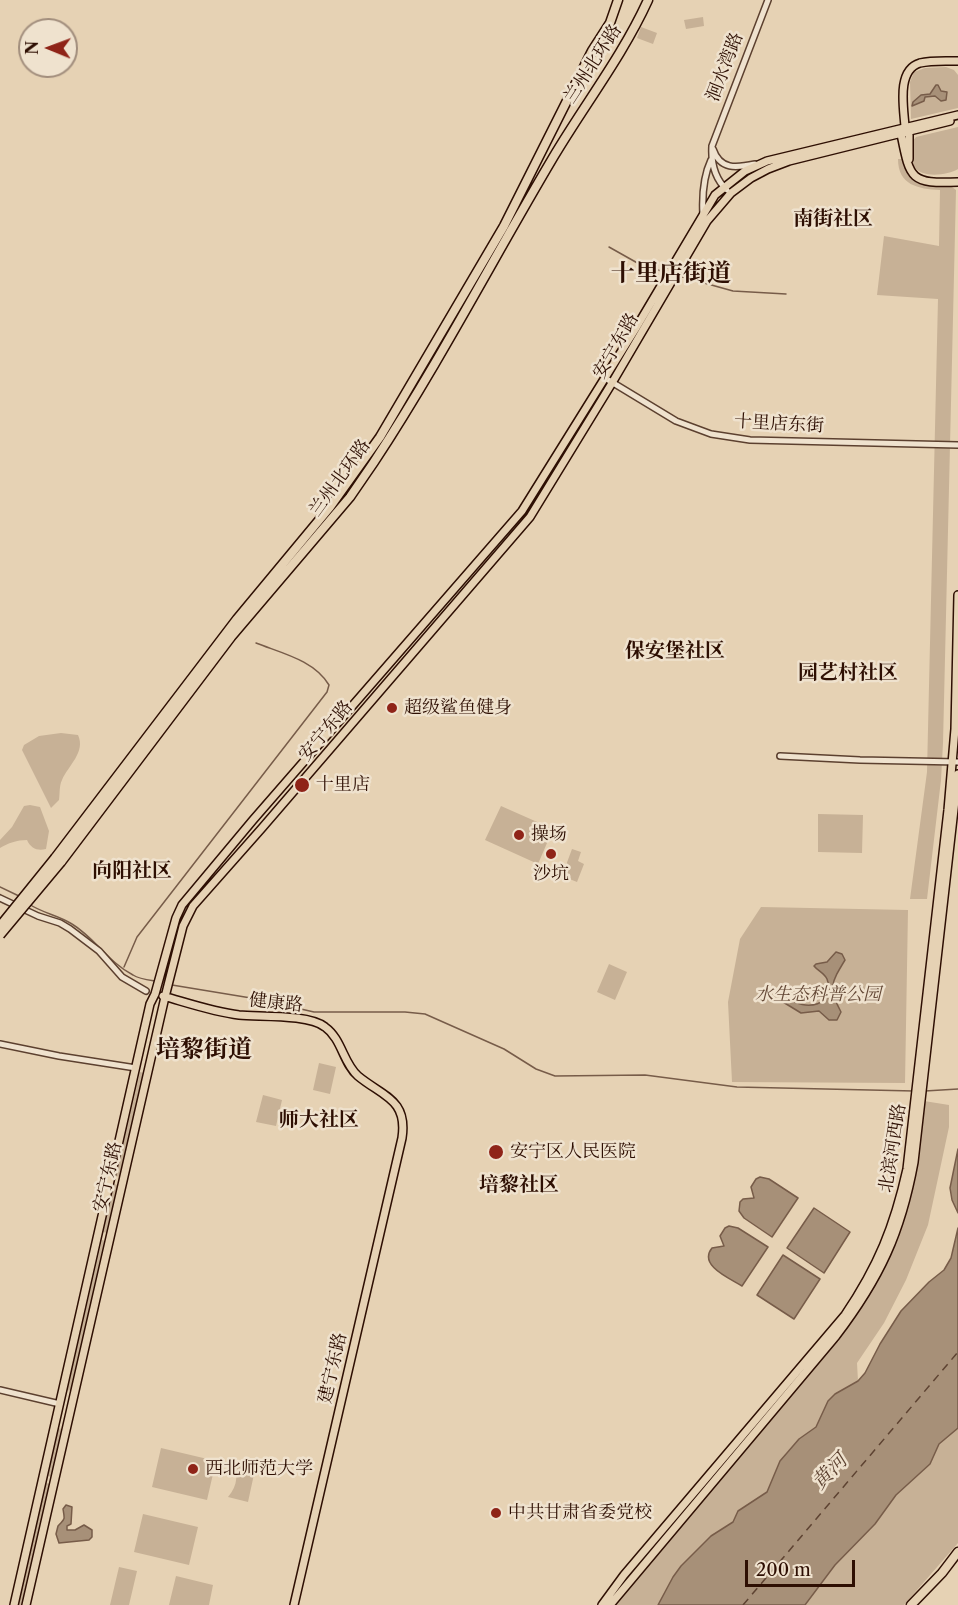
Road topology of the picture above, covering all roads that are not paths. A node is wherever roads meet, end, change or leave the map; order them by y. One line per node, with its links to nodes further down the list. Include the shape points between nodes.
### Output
1 (618, 0): 19 (highway, 兰州北环路, via 610,23 504,226 380,437)
2 (648, 0): 19 (highway, 兰州北环路, via 635,28 554,156 393,433 350,497)
3 (768, 0): 7 (street, 洄水湾路)
4 (958, 63): 6 (main road, via 920,63 909,70 904,84)
5 (957, 117): 6 (main road)
6 (906, 130): 9 (main road, 安宁东路, via 788,154); 10 (main road, via 915,174 924,179); 11 (main road, via 906,160 916,178); 13 (main road, 安宁东路, via 789,161 751,178)
7 (712, 146): 8 (street, 洄水湾路); 9 (street, via 720,163 742,167)
8 (711, 160): 12 (street, 洄水湾路); 14 (street, 洄水湾路, via 706,170)
9 (759, 164): 12 (main road, 安宁东路)
10 (958, 177)
11 (958, 182)
12 (724, 187): 13 (street, 洄水湾路); 14 (main road, 安宁东路)
13 (731, 193): 15 (main road, 安宁东路)
14 (702, 215): 15 (main road, 安宁东路)
15 (672, 274): 16 (main road, 安宁东路); 17 (main road, 安宁东路)
16 (605, 378): 17 (street, 十里店东街); 29 (main road, 安宁东路, via 522,510 182,905)
17 (612, 383): 18 (street, 十里店东街, via 683,425 726,437); 30 (main road, 安宁东路, via 530,517 193,906 183,926)
18 (958, 445)
19 (291, 562): 24 (highway, 兰州北环路, via 253,605)
20 (958, 595): 22 (main road, 北滨河西路)
21 (780, 756): 22 (street)
22 (955, 762): 23 (main road); 33 (main road, 北滨河西路)
23 (958, 776): 33 (main road, 北滨河西路)
24 (58, 860): 26 (highway, 兰州北环路, bridge); 27 (highway, 兰州北环路, bridge)
25 (0, 898): 28 (street, via 70,929 99,951 122,977)
26 (0, 926)
27 (0, 935)
28 (146, 991)
29 (155, 994): 30 (main road, 健康路); 32 (main road, 安宁东路)
30 (165, 997): 35 (main road, 健康路, via 237,1014 295,1018 325,1026 358,1076 381,1090 400,1111); 41 (main road, 安宁东路)
31 (0, 1044): 32 (street)
32 (136, 1068): 37 (main road, 安宁东路)
33 (920, 1088): 34 (main road, 北滨河西路)
34 (919, 1097): 45 (main road, 北滨河西路, via 899,1205 864,1287 845,1315); 46 (main road, 北滨河西路, via 908,1197 879,1273 863,1300)
35 (402, 1138): 44 (main road, 建宁东路)
36 (0, 1390): 37 (street)
37 (60, 1404): 40 (main road, 安宁东路)
38 (958, 1552): 47 (highway)
39 (958, 1560): 48 (highway)
40 (20, 1578): 41 (main road); 42 (main road, 安宁东路)
41 (32, 1580): 43 (main road, 安宁东路)
42 (14, 1605)
43 (26, 1605)
44 (294, 1605)
45 (602, 1605)
46 (610, 1605)
47 (911, 1605)
48 (918, 1605)

